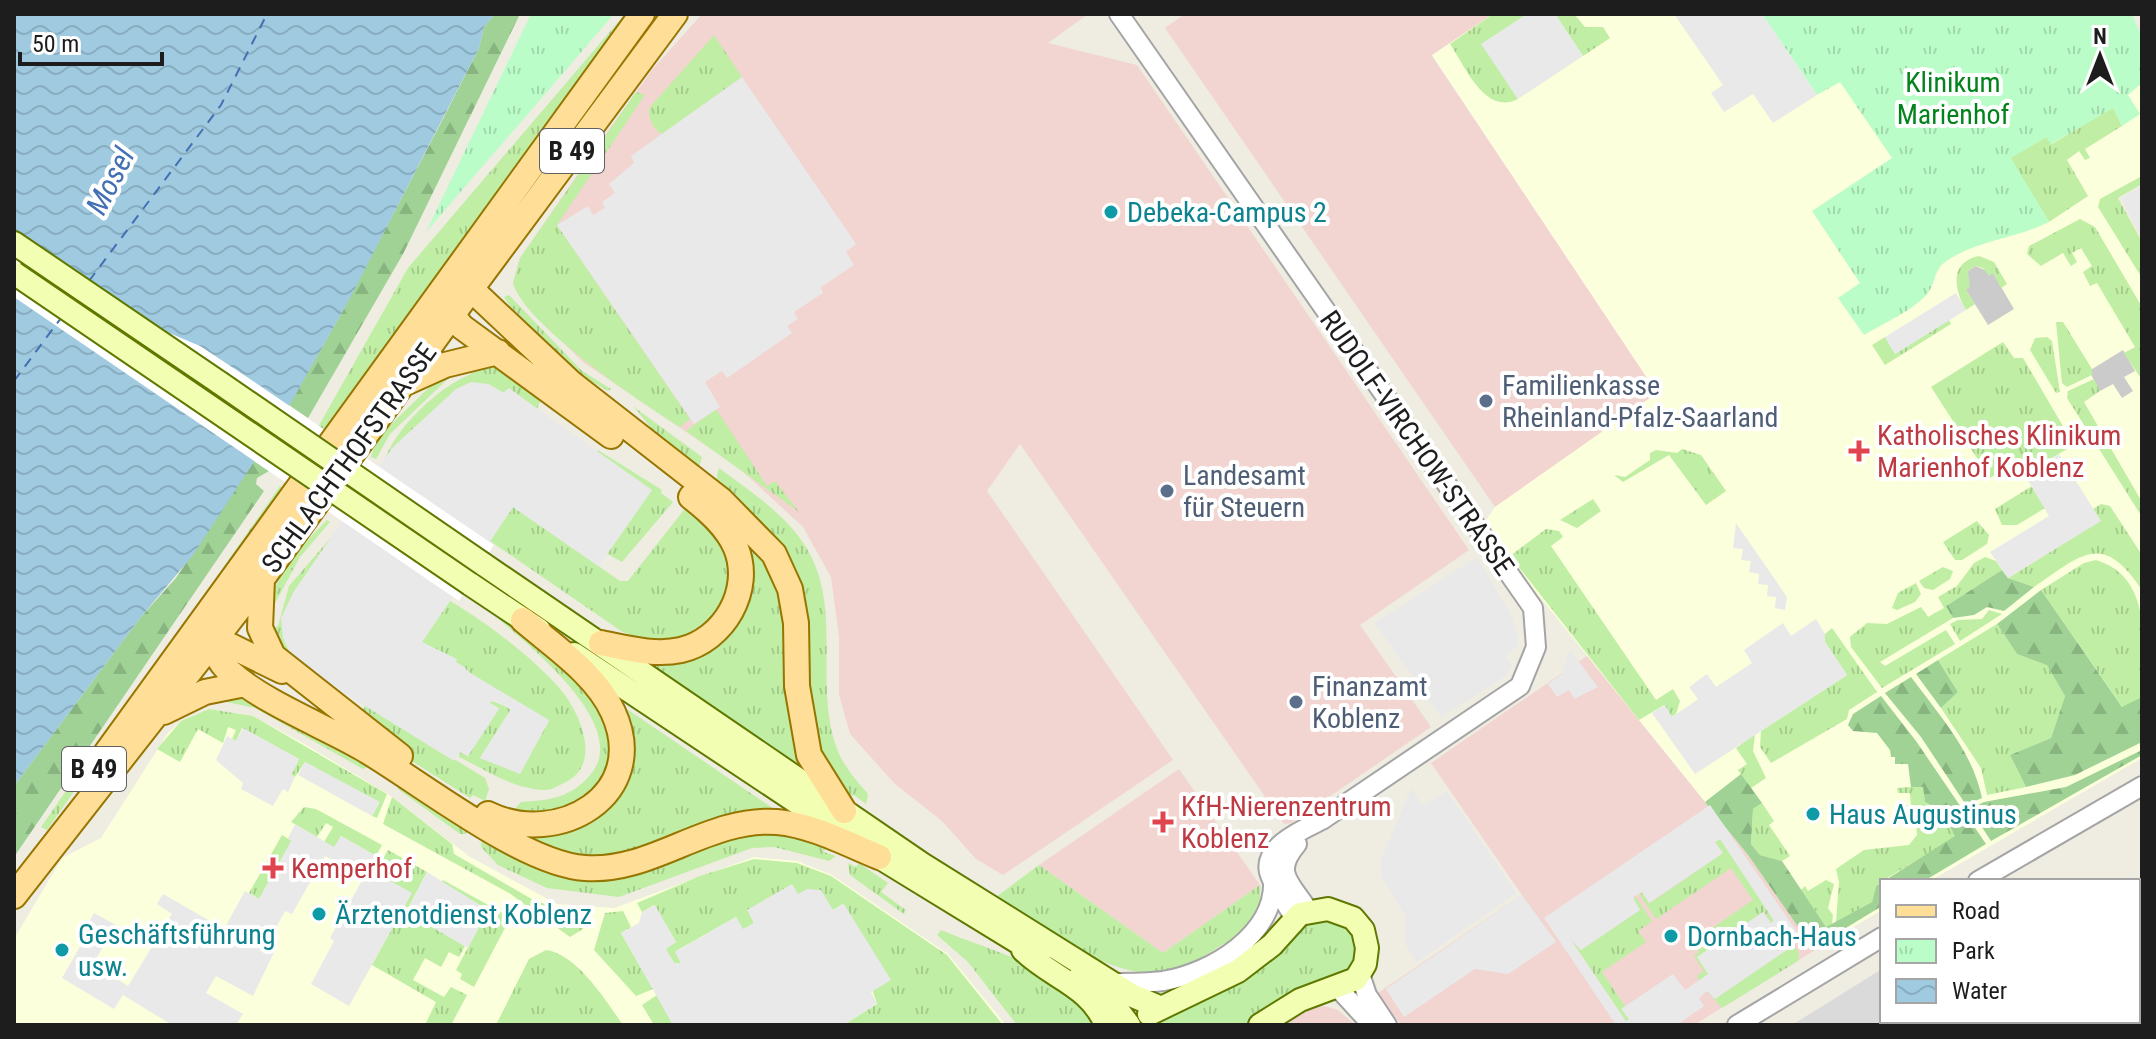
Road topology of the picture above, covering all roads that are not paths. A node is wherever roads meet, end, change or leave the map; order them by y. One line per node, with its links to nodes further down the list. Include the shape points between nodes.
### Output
1 (642, 14): 6 (main road, SCHLACHTHOFSTRASSE / B 49)
2 (675, 14): 7 (main road, SCHLACHTHOFSTRASSE / B 49)
3 (1118, 15): 23 (street, RUDOLF-VIRCHOW-STRASSE, via 1533,608 1536,647 1520,686)
4 (14, 243): 15 (main road, bridge)
5 (14, 273): 13 (main road, bridge)
6 (445, 286): 7 (main road); 8 (main road); 12 (main road, SCHLACHTHOFSTRASSE / B 49)
7 (471, 289): 8 (main road, SCHLACHTHOFSTRASSE / B 49); 22 (main road, via 571,383 721,500 774,554 790,589 796,623 797,686 809,755)
8 (452, 315): 9 (main road); 10 (main road, SCHLACHTHOFSTRASSE / B 49)
9 (498, 352): 10 (main road, via 445,365); 15 (main road, via 704,508 736,549 738,596 723,624 704,640 667,652)
10 (403, 384): 11 (main road, SCHLACHTHOFSTRASSE / B 49)
11 (262, 579): 14 (main road, SCHLACHTHOFSTRASSE / B 49); 17 (main road, via 263,639)
12 (220, 598): 14 (main road); 16 (main road, SCHLACHTHOFSTRASSE / B 49)
13 (523, 620): 24 (main road, via 606,700 618,724 620,751 612,783 585,813 547,825); 25 (main road)
14 (212, 642): 16 (main road); 17 (main road, via 238,648); 18 (main road, via 222,664); 19 (main road, SCHLACHTHOFSTRASSE / B 49)
15 (601, 643): 22 (main road)
16 (181, 649): 28 (main road, SCHLACHTHOFSTRASSE / B 49, via 48,836)
17 (296, 677): 21 (main road)
18 (245, 684): 19 (main road, via 205,692); 21 (main road)
19 (159, 715): 28 (main road, SCHLACHTHOFSTRASSE / B 49)
20 (2142, 786): 26 (street)
21 (465, 807): 24 (main road)
22 (844, 811): 33 (main road)
23 (1322, 820): 27 (street, RUDOLF-VIRCHOW-STRASSE, via 1295,833 1270,858); 29 (street, RUDOLF-VIRCHOW-STRASSE, via 1282,862)
24 (506, 829): 25 (main road, via 551,860 596,869 638,862 723,828 775,822 803,827)
25 (879, 857): 30 (main road)
26 (1981, 879)
27 (1273, 880): 29 (street); 33 (street, via 1267,917 1227,953 1165,981)
28 (14, 895)
29 (1301, 914): 32 (main road, via 1337,910 1359,924 1367,948); 35 (main road, via 1238,971)
30 (1010, 938): 36 (main road, via 1037,964 1081,990); 37 (main road, via 1103,994)
31 (1880, 938): 42 (street)
32 (1360, 974): 34 (main road); 41 (street)
33 (1113, 983): 35 (main road)
34 (1338, 988): 39 (main road, via 1300,1000); 40 (street)
35 (1159, 1007): 38 (main road)
36 (1106, 1025)
37 (1129, 1025)
38 (1138, 1025)
39 (1260, 1025)
40 (1372, 1025)
41 (1387, 1025)
42 (1737, 1025)

